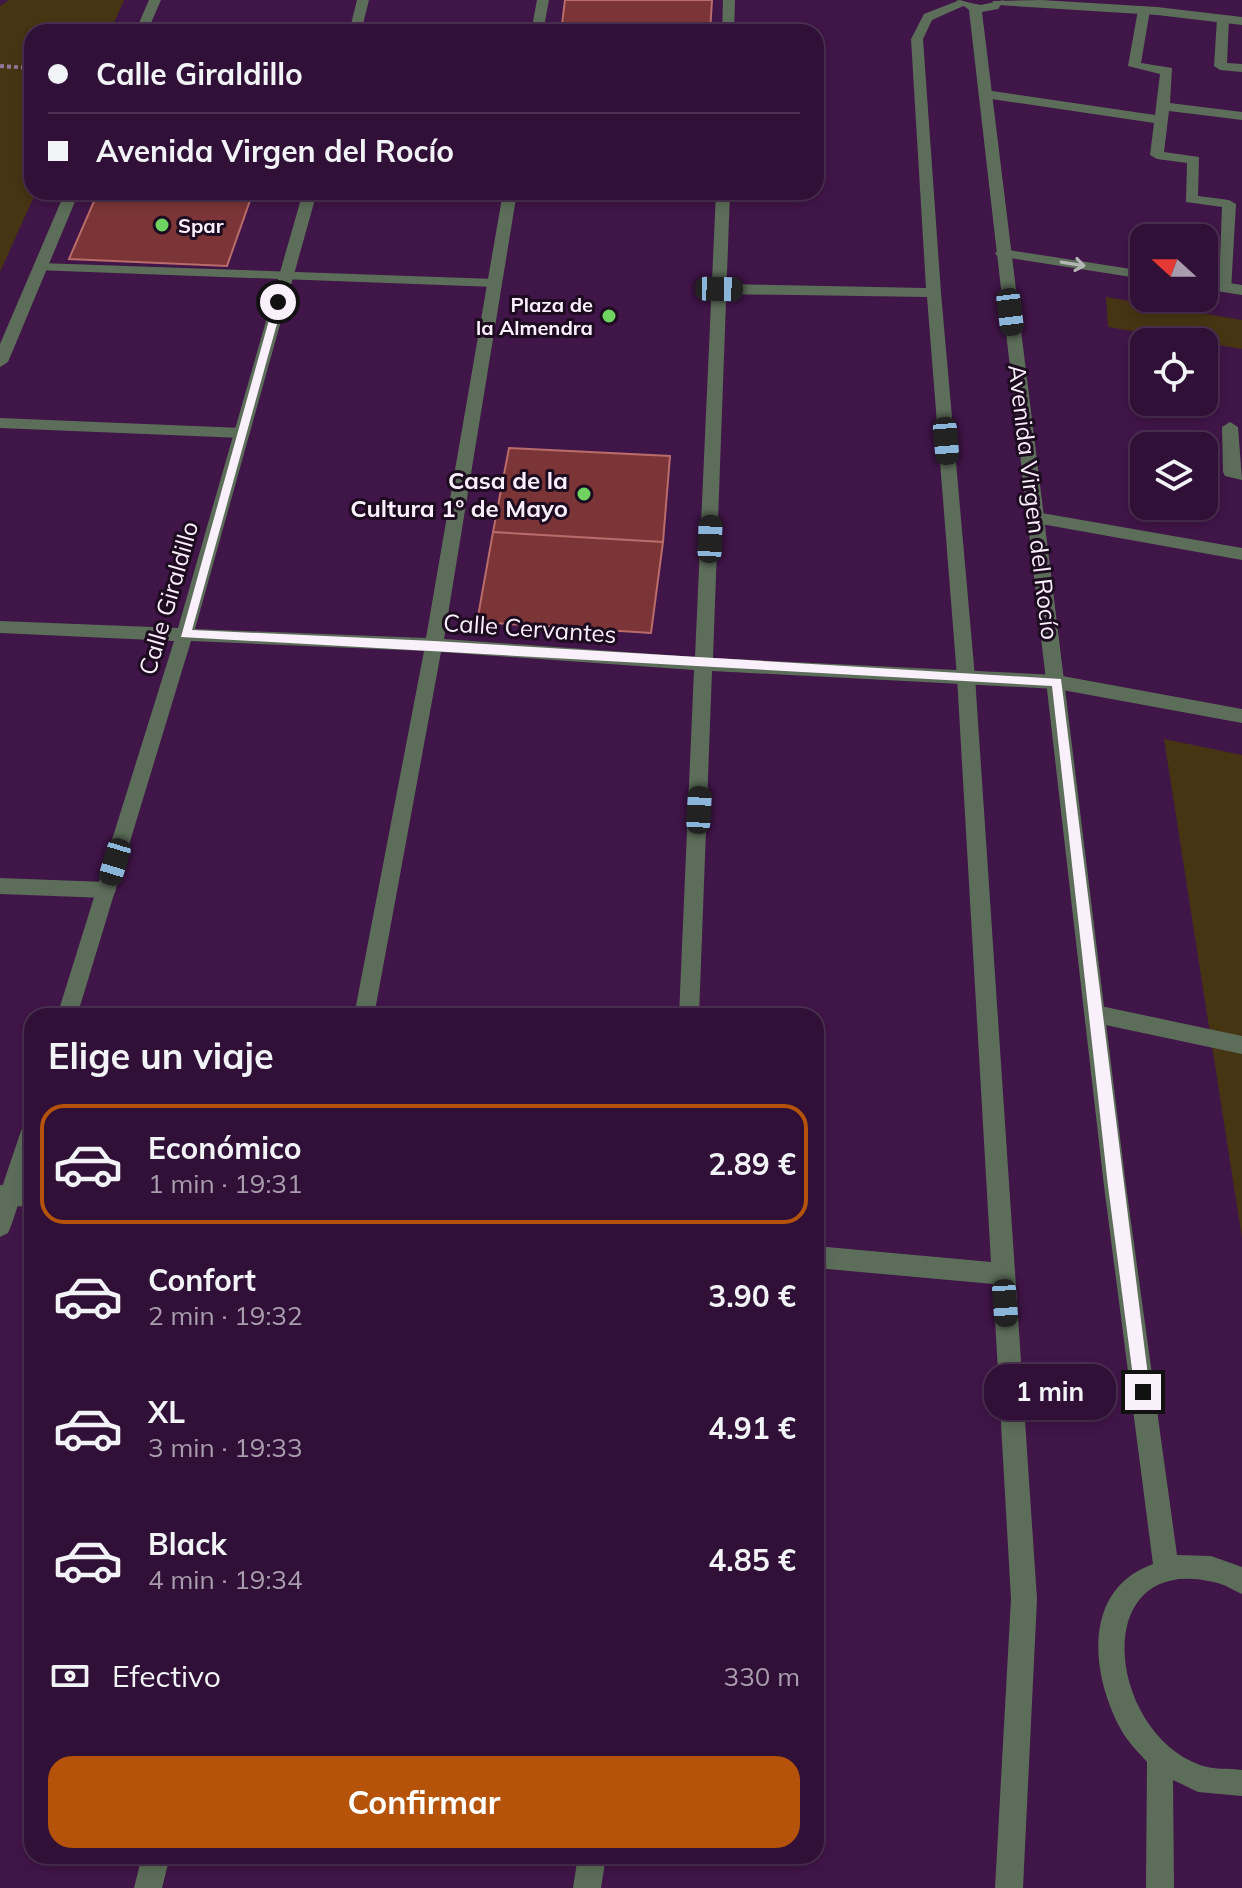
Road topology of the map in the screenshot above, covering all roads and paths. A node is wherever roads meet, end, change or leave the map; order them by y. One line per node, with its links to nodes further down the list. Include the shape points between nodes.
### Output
1 (155, 0): 10 (street)
2 (363, 0): 11 (street)
3 (543, 0): 12 (street)
4 (729, 0): 13 (street)
5 (998, 0): 6 (street, via 992,7); 7 (street)
6 (967, 4): 17 (street, Avenida Virgen del Rocío); 33 (street, via 931,13 921,23 917,39)
7 (1144, 10): 8 (street); 18 (street, via 1134,66 1167,71)
8 (1223, 19): 9 (street); 16 (street, via 1220,66)
9 (1242, 21)
10 (144, 24)
11 (357, 24)
12 (538, 24)
13 (728, 24)
14 (0, 66): 15 (path)
15 (24, 68)
16 (1242, 68)
17 (985, 94): 18 (street); 24 (street, Avenida Virgen del Rocío)
18 (1162, 113): 19 (street); 30 (street, via 1157,155 1194,160 1191,199 1229,204)
19 (1242, 116)
20 (69, 200): 25 (street)
21 (308, 200): 27 (street, Calle Giraldillo)
22 (509, 200): 28 (street)
23 (723, 200): 31 (street)
24 (1002, 253): 26 (street, one-way to 26); 39 (street, Avenida Virgen del Rocío)
25 (40, 267): 27 (street); 34 (street)
26 (1130, 273)
27 (286, 276): 28 (street); 37 (street, Calle Giraldillo)
28 (495, 283): 43 (street)
29 (1218, 286): 30 (street)
30 (1226, 287): 32 (street)
31 (719, 289): 33 (street); 44 (street)
32 (1242, 290)
33 (934, 293): 45 (street)
34 (0, 362)
35 (0, 423): 37 (street)
36 (1230, 427): 38 (street, via 1231,472)
37 (242, 433): 42 (street, Calle Giraldillo)
38 (1242, 474)
39 (1036, 518): 40 (street); 46 (street, Avenida Virgen del Rocío)
40 (1242, 554)
41 (0, 627): 42 (street, Calle Cervantes)
42 (185, 634): 43 (street, Calle Cervantes); 49 (street, Calle Giraldillo)
43 (434, 645): 44 (street, Calle Cervantes); 51 (street)
44 (705, 664): 45 (street, Calle Cervantes); 52 (street)
45 (966, 677): 46 (street, Calle Cervantes); 59 (street)
46 (1057, 682): 47 (street, Calle Cervantes); 53 (street, Avenida Virgen del Rocío)
47 (1242, 716)
48 (0, 886): 49 (street)
49 (106, 890): 50 (street, Calle Giraldillo)
50 (69, 1008)
51 (366, 1008)
52 (689, 1008)
53 (1096, 1014): 54 (street); 60 (street, Avenida Virgen del Rocío)
54 (1242, 1045)
55 (24, 1162): 56 (street)
56 (15, 1196): 57 (street)
57 (0, 1226)
58 (824, 1258): 59 (street)
59 (1003, 1274): 68 (street, via 1024,1599)
60 (1166, 1568): 61 (street, via 1199,1565); 62 (street, via 1141,1581 1121,1603 1111,1632 1109,1664 1117,1699 1135,1731)
61 (1242, 1581)
62 (1160, 1758): 63 (street, via 1191,1777 1223,1785); 69 (street)
63 (1242, 1783)
64 (154, 1864): 66 (street)
65 (591, 1864): 67 (street)
66 (148, 1888)
67 (587, 1888)
68 (1009, 1888)
69 (1160, 1888)

